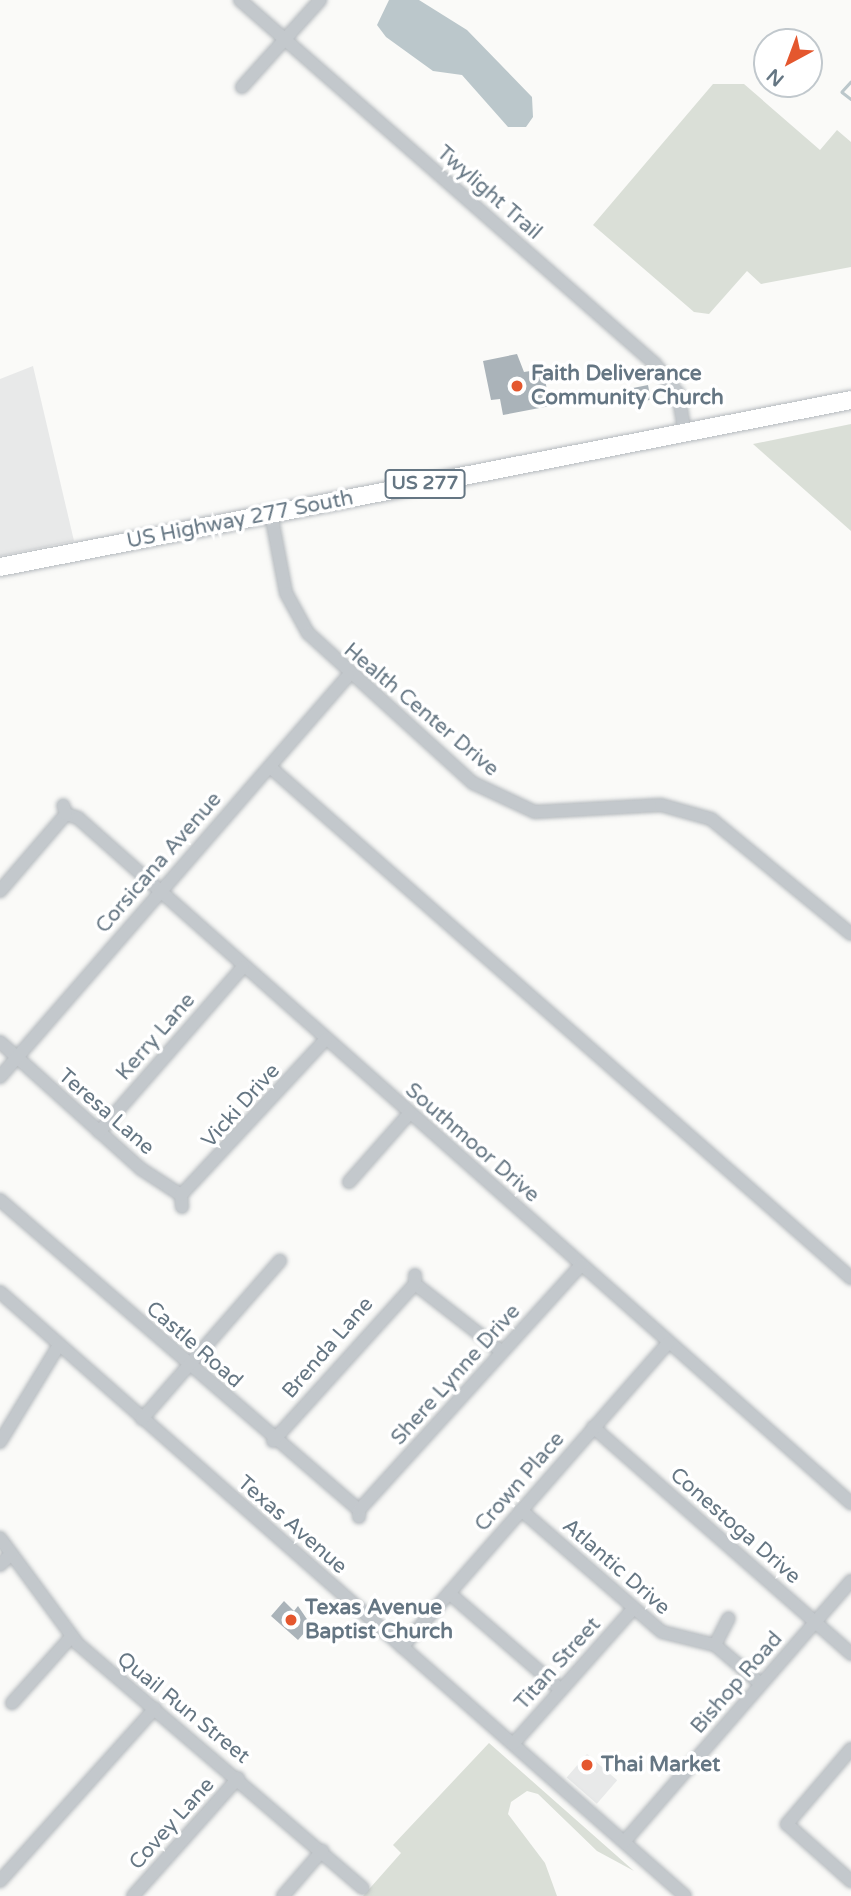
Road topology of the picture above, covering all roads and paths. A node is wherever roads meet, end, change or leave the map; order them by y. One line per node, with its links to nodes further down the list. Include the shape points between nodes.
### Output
1 (240, 0): 3 (street, Twylight Trail)
2 (320, 0): 3 (street)
3 (284, 39): 4 (street); 6 (street, Twylight Trail, via 655,364 678,393)
4 (242, 87)
5 (851, 400): 6 (highway, US Highway 277 South / US 277)
6 (685, 433): 7 (highway, US Highway 277 South / US 277)
7 (271, 514): 8 (highway, US Highway 277 South / US 277); 9 (street, Health Center Drive, via 296,613)
8 (0, 567)
9 (348, 676): 10 (street, Corsicana Avenue); 13 (street, Health Center Drive, via 445,761 511,805 559,814 661,805 710,819)
10 (270, 767): 12 (street, Corsicana Avenue); 26 (street)
11 (0, 891): 12 (street, Southmoor Drive, via 65,810)
12 (160, 892): 14 (street, Southmoor Drive); 17 (street, Corsicana Avenue)
13 (851, 934)
14 (243, 967): 15 (street, Southmoor Drive); 20 (street, Kerry Lane)
15 (326, 1039): 19 (street, Southmoor Drive); 23 (street, Vicki Drive)
16 (0, 1042): 17 (street, Teresa Lane)
17 (14, 1057): 18 (street, Corsicana Avenue); 20 (street, Teresa Lane)
18 (0, 1077)
19 (409, 1114): 21 (street); 25 (street, Southmoor Drive)
20 (99, 1132): 23 (street, Teresa Lane)
21 (349, 1182)
22 (0, 1200): 31 (street, Castle Road)
23 (182, 1201)
24 (280, 1261): 31 (street)
25 (581, 1265): 28 (street, Southmoor Drive); 30 (street, Shere Lynne Drive)
26 (851, 1278)
27 (0, 1292): 29 (street, Texas Avenue)
28 (668, 1343): 33 (street, Crown Place); 36 (street, Southmoor Drive)
29 (59, 1345): 32 (street, Texas Avenue); 35 (street)
30 (501, 1351): 34 (street, Brenda Lane, via 415,1279); 38 (street, Shere Lynne Drive)
31 (189, 1366): 32 (street); 34 (street, Castle Road)
32 (142, 1419): 49 (street, Texas Avenue)
33 (593, 1427): 37 (street, Crown Place); 46 (street, Conestoga Drive)
34 (273, 1440): 38 (street, Castle Road)
35 (0, 1443)
36 (851, 1503)
37 (521, 1510): 43 (street, Crown Place); 44 (street, Atlantic Drive)
38 (359, 1514)
39 (0, 1538): 40 (street, Quail Run Street)
40 (11, 1554): 41 (street); 47 (street, Quail Run Street)
41 (0, 1564)
42 (851, 1581): 46 (street, Bishop Road)
43 (449, 1593): 49 (street, Crown Place); 52 (street)
44 (633, 1609): 48 (street, Atlantic Drive, via 662,1632); 52 (street, Titan Street)
45 (729, 1618): 48 (street)
46 (815, 1622): 50 (street, Conestoga Drive); 51 (street, Bishop Road)
47 (71, 1637): 53 (street); 54 (street, Quail Run Street)
48 (715, 1645): 51 (street, Atlantic Drive)
49 (402, 1647): 55 (street, Texas Avenue)
50 (851, 1654)
51 (761, 1685): 58 (street, Bishop Road)
52 (561, 1690): 55 (street, Titan Street)
53 (12, 1703)
54 (155, 1708): 57 (street, Quail Run Street); 60 (street)
55 (513, 1744): 58 (street, Texas Avenue)
56 (851, 1749): 61 (street, via 787,1824)
57 (238, 1778): 59 (street, Quail Run Street); 63 (street, Covey Lane)
58 (624, 1842): 65 (street, Texas Avenue)
59 (322, 1851): 62 (street, Quail Run Street); 64 (street)
60 (0, 1881)
61 (851, 1881)
62 (363, 1888)
63 (133, 1896)
64 (283, 1896)
65 (685, 1896)

